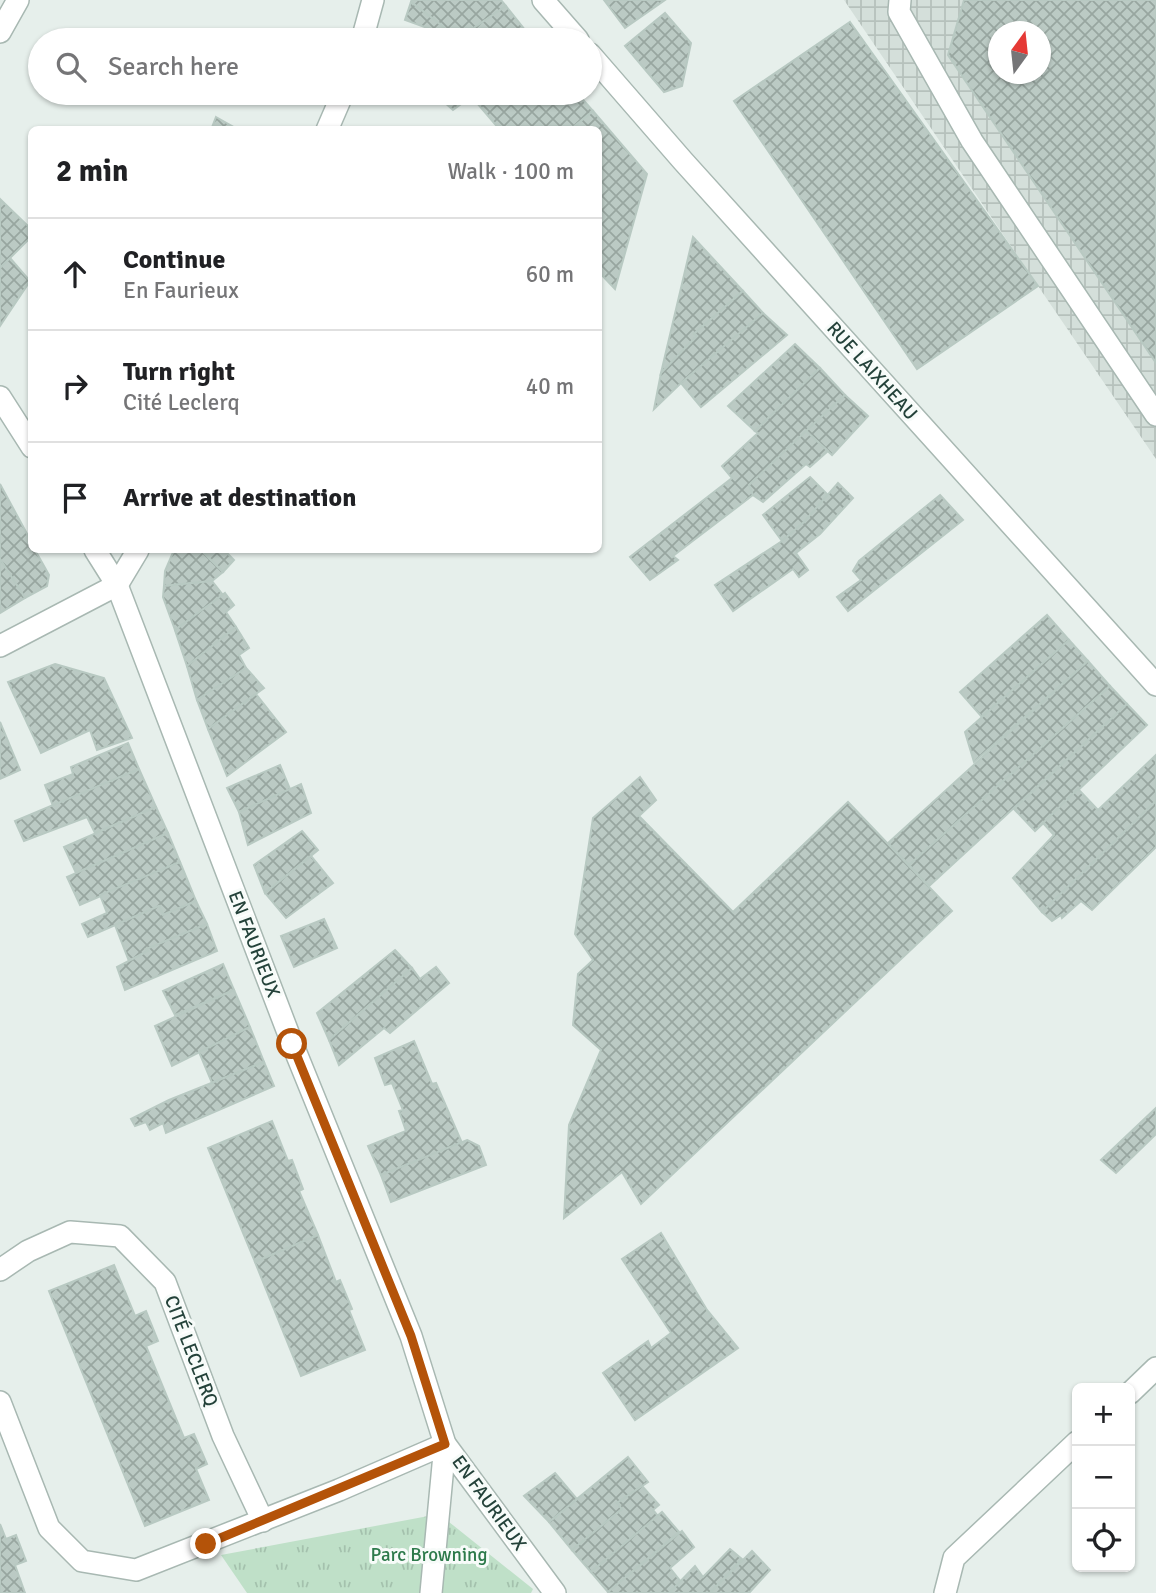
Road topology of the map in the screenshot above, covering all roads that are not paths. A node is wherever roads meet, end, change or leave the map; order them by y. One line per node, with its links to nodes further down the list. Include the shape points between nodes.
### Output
1 (18, 0): 7 (street)
2 (373, 0): 5 (street)
3 (542, 0): 6 (street)
4 (900, 0): 12 (street, via 899,12 972,141)
5 (365, 28)
6 (567, 28)
7 (0, 32)
8 (602, 68): 18 (street, RUE LAIXHEAU)
9 (338, 105): 10 (street)
10 (329, 126)
11 (0, 397): 13 (street)
12 (1156, 415)
13 (28, 441)
14 (97, 553): 16 (street, EN FAURIEUX)
15 (136, 553): 16 (street)
16 (117, 585): 17 (street); 23 (street, EN FAURIEUX, via 292,1044 411,1336)
17 (0, 646)
18 (1156, 685)
19 (0, 1270): 25 (street, CITÉ LECLERQ, via 28,1251 71,1232 120,1236 165,1282 223,1436)
20 (1156, 1368): 21 (street)
21 (1135, 1388)
22 (0, 1402): 25 (street, via 49,1528 82,1561 136,1570)
23 (445, 1444): 25 (street); 26 (street); 27 (street, EN FAURIEUX)
24 (1073, 1446): 28 (street, via 954,1558)
25 (263, 1521)
26 (431, 1593)
27 (555, 1593)
28 (945, 1593)

